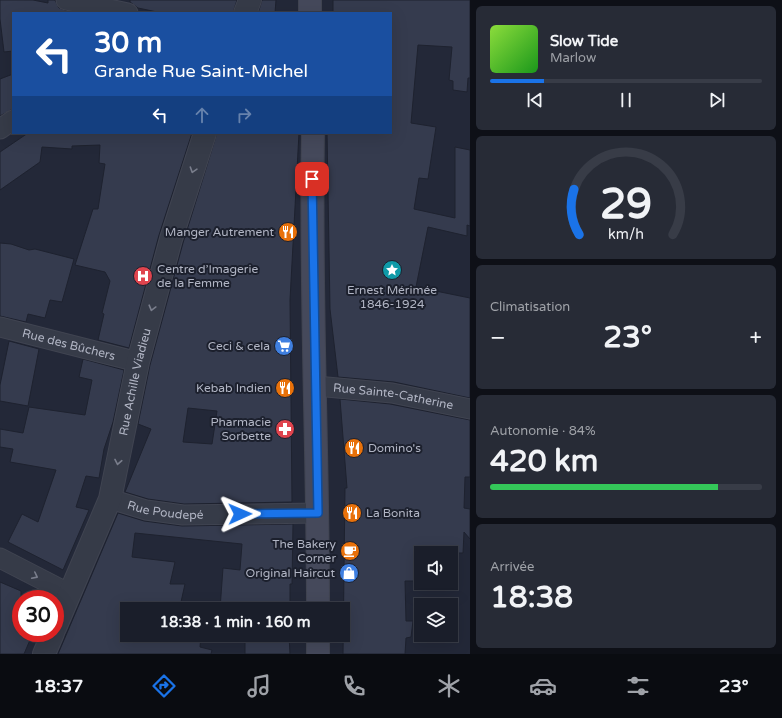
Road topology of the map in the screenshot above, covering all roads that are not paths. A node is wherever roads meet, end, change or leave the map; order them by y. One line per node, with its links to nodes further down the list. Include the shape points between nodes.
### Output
1 (66, 0): 2 (street)
2 (122, 8)
3 (12, 121): 4 (street)
4 (0, 129)
5 (205, 134): 8 (street, Rue Achille Viadieu, one-way to 8, via 171,239)
6 (312, 134): 9 (main road)
7 (0, 327): 8 (street, Rue des Bûchers)
8 (138, 362): 11 (street, Rue Achille Viadieu, one-way to 11)
9 (316, 386): 10 (street, Rue Sainte-Catherine, via 392,393); 12 (main road)
10 (470, 409)
11 (110, 499): 12 (street, Rue Poudepé, via 146,510 183,515); 14 (street, Rue Achille Viadieu)
12 (318, 513): 15 (main road)
13 (0, 558): 14 (street, one-way to 14)
14 (70, 594): 16 (street, Rue Achille Viadieu)
15 (318, 602)
16 (64, 608)
17 (49, 642): 19 (street)
18 (318, 642): 20 (main road)
19 (44, 654)
20 (318, 654)

